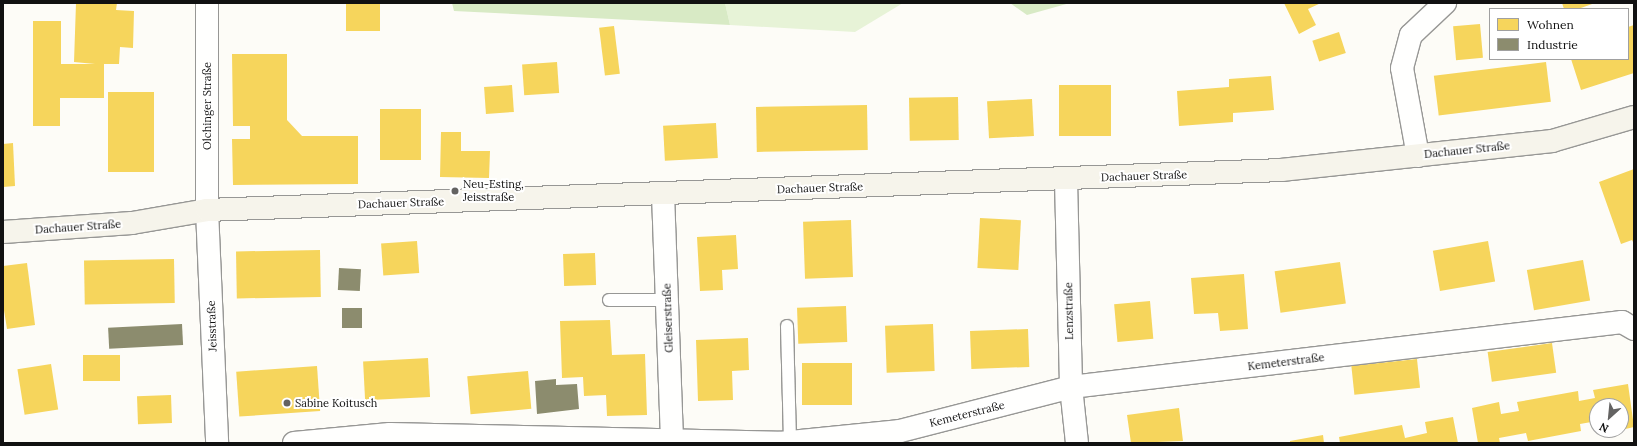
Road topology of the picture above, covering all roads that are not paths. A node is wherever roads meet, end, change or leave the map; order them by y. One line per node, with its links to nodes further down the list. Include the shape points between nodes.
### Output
1 (207, 3): 7 (street, Olchinger Straße)
2 (1444, 3): 4 (street, via 1411,36 1402,68)
3 (1634, 117): 4 (street, Dachauer Straße, via 1552,141)
4 (1418, 156): 5 (street, Dachauer Straße, via 1281,170)
5 (1066, 180): 6 (street, Dachauer Straße); 13 (street, Lenzstraße)
6 (663, 194): 7 (street, Dachauer Straße); 10 (street, Gleiserstraße)
7 (207, 210): 8 (street, Dachauer Straße, via 132,223); 17 (street, Jeisstraße)
8 (3, 232)
9 (609, 300): 10 (lane)
10 (668, 300): 15 (street, Gleiserstraße)
11 (787, 326): 16 (lane)
12 (1634, 329): 13 (street, Kemeterstraße, via 1622,322)
13 (1071, 387): 16 (street, Kemeterstraße, via 900,431); 19 (street, Lenzstraße)
14 (391, 438): 15 (street, Kemeterstraße); 18 (street, Kemeterstraße)
15 (672, 441): 16 (street, Kemeterstraße)
16 (790, 441)
17 (217, 443)
18 (294, 443)
19 (1077, 443)

